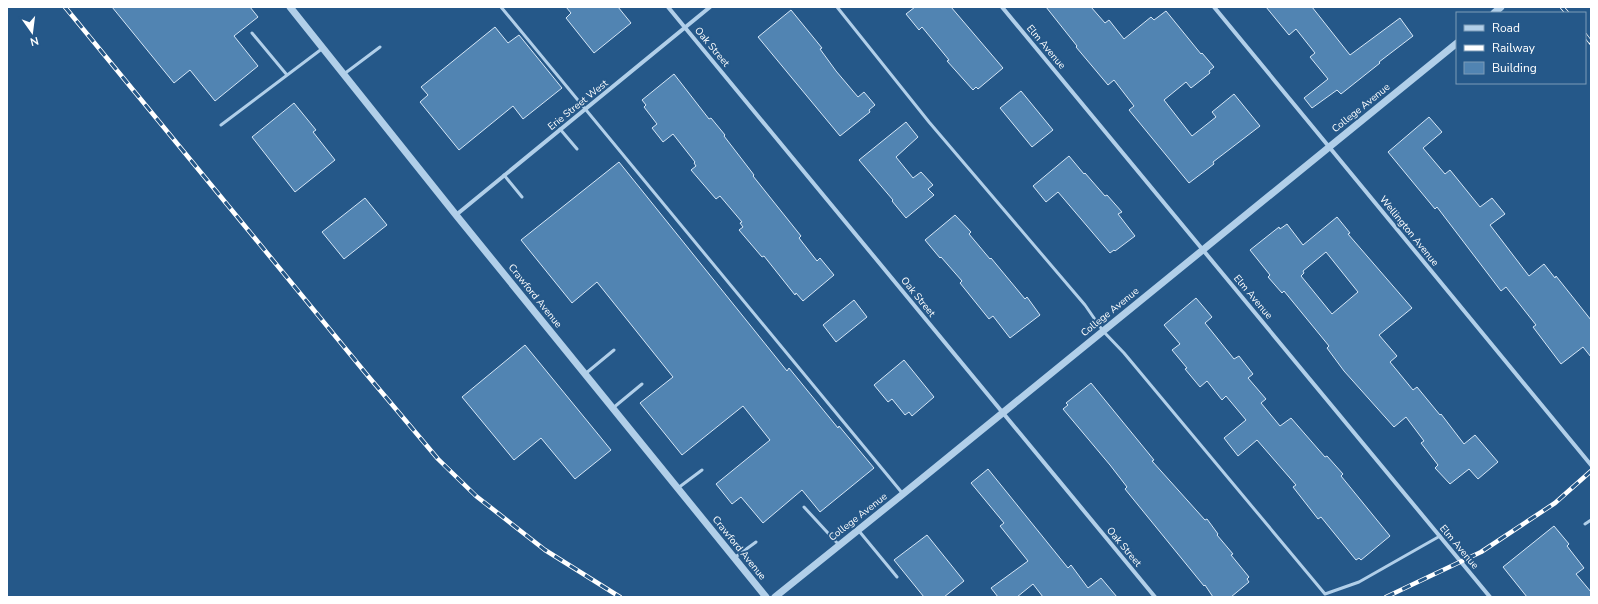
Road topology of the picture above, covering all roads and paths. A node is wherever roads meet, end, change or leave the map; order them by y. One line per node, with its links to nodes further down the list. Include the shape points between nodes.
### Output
1 (290, 7): 12 (street, Crawford Avenue)
2 (501, 7): 15 (lane)
3 (668, 7): 8 (street, Oak Street)
4 (710, 7): 8 (street, Erie Street West)
5 (837, 7): 24 (lane, via 929,122 1085,305)
6 (1002, 7): 23 (street, Elm Avenue)
7 (1214, 7): 18 (street, Wellington Avenue)
8 (685, 27): 15 (street, Erie Street West); 29 (street, Oak Street)
9 (252, 33): 14 (lane)
10 (1456, 44): 18 (street, College Avenue)
11 (380, 46): 13 (lane)
12 (323, 48): 13 (street, Crawford Avenue); 14 (lane)
13 (344, 74): 22 (street, Crawford Avenue)
14 (287, 75): 16 (lane)
15 (585, 110): 17 (street, Erie Street West); 33 (lane)
16 (221, 125)
17 (560, 129): 19 (lane); 20 (street, Erie Street West)
18 (1329, 147): 23 (street, College Avenue); 30 (street, Wellington Avenue)
19 (577, 149)
20 (504, 176): 21 (lane); 22 (street, Erie Street West)
21 (522, 197)
22 (456, 215): 26 (street, Crawford Avenue)
23 (1203, 250): 24 (street, College Avenue); 38 (street, Elm Avenue)
24 (1103, 330): 29 (street, College Avenue); 38 (lane, via 1325,594 1359,582)
25 (614, 350): 26 (lane)
26 (585, 374): 28 (street, Crawford Avenue)
27 (642, 384): 28 (lane)
28 (613, 408): 32 (street, Crawford Avenue)
29 (1003, 412): 33 (street, College Avenue); 45 (street, Oak Street)
30 (1591, 465)
31 (702, 470): 32 (lane)
32 (678, 488): 41 (street, Crawford Avenue)
33 (903, 494): 37 (street, College Avenue)
34 (804, 507): 40 (lane)
35 (1591, 520): 36 (lane)
36 (1585, 524)
37 (858, 529): 40 (street, College Avenue); 42 (lane)
38 (1440, 536): 46 (street, Elm Avenue)
39 (756, 542): 41 (lane)
40 (839, 545): 44 (street, College Avenue)
41 (734, 558): 43 (street, Crawford Avenue)
42 (897, 577)
43 (766, 597)
44 (775, 597)
45 (1155, 597)
46 (1490, 597)

